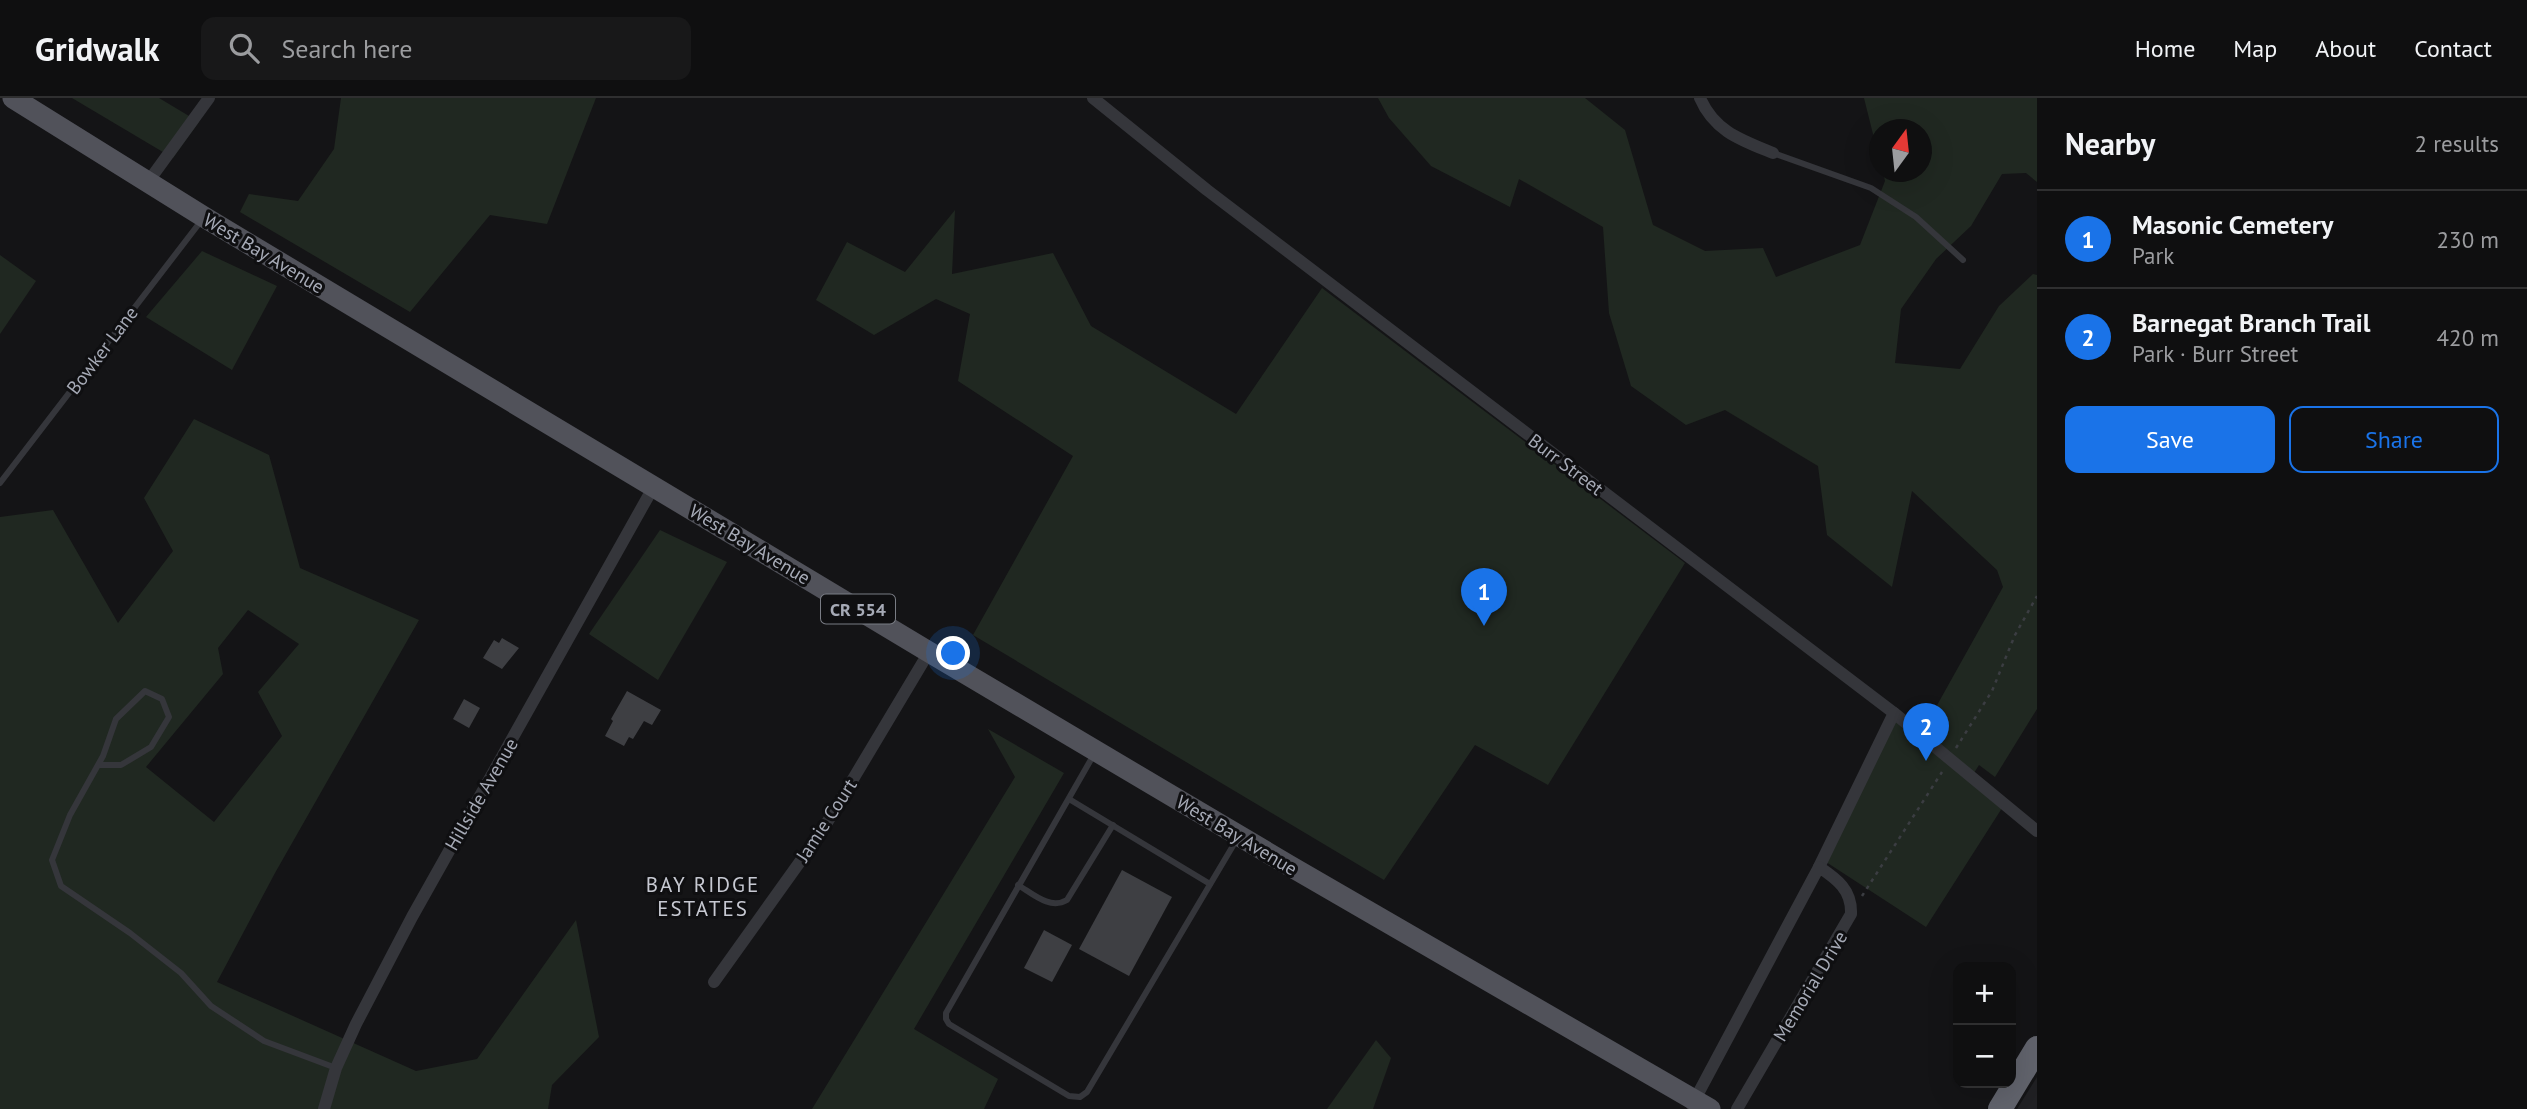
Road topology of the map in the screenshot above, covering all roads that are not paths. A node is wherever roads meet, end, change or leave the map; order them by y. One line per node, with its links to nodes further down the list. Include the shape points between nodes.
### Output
1 (13, 98): 6 (main road, West Bay Avenue / CR 554)
2 (209, 98): 6 (street)
3 (1093, 98): 12 (street, Burr Street)
4 (1700, 98): 5 (street, via 1707,115 1737,138)
5 (1773, 153): 8 (lane, via 1871,188 1916,217)
6 (148, 182): 7 (main road, West Bay Avenue / CR 554)
7 (204, 217): 9 (lane, Bowker Lane); 10 (main road, West Bay Avenue / CR 554)
8 (1962, 260)
9 (0, 483)
10 (654, 486): 11 (main road, West Bay Avenue / CR 554); 24 (street, Hillside Avenue, via 446,853)
11 (929, 652): 13 (main road, West Bay Avenue / CR 554); 22 (street, Jamie Court, via 822,831)
12 (1894, 713): 17 (street, Burr Street); 19 (street)
13 (1096, 751): 15 (lane); 18 (main road, West Bay Avenue / CR 554)
14 (98, 765): 14 (lane, via 116,719 145,691 162,699 169,717 151,747 121,765); 24 (lane, via 52,860 61,886 130,933 181,973 211,1006 264,1041)
15 (1069, 799): 16 (lane); 21 (lane)
16 (1113, 825): 20 (lane); 21 (lane, via 1067,900 1051,903)
17 (2037, 831)
18 (1239, 836): 20 (lane); 25 (main road, West Bay Avenue / CR 554)
19 (1819, 867): 25 (street); 27 (street, Memorial Drive, via 1848,893 1851,914)
20 (1210, 884): 21 (lane, via 1087,1092 1074,1097 946,1018 947,1007)
21 (1018, 885)
22 (714, 982)
23 (2037, 1048): 28 (highway)
24 (337, 1068): 26 (street, Hillside Avenue)
25 (1699, 1106)
26 (324, 1109)
27 (1737, 1109)
28 (2000, 1109)

